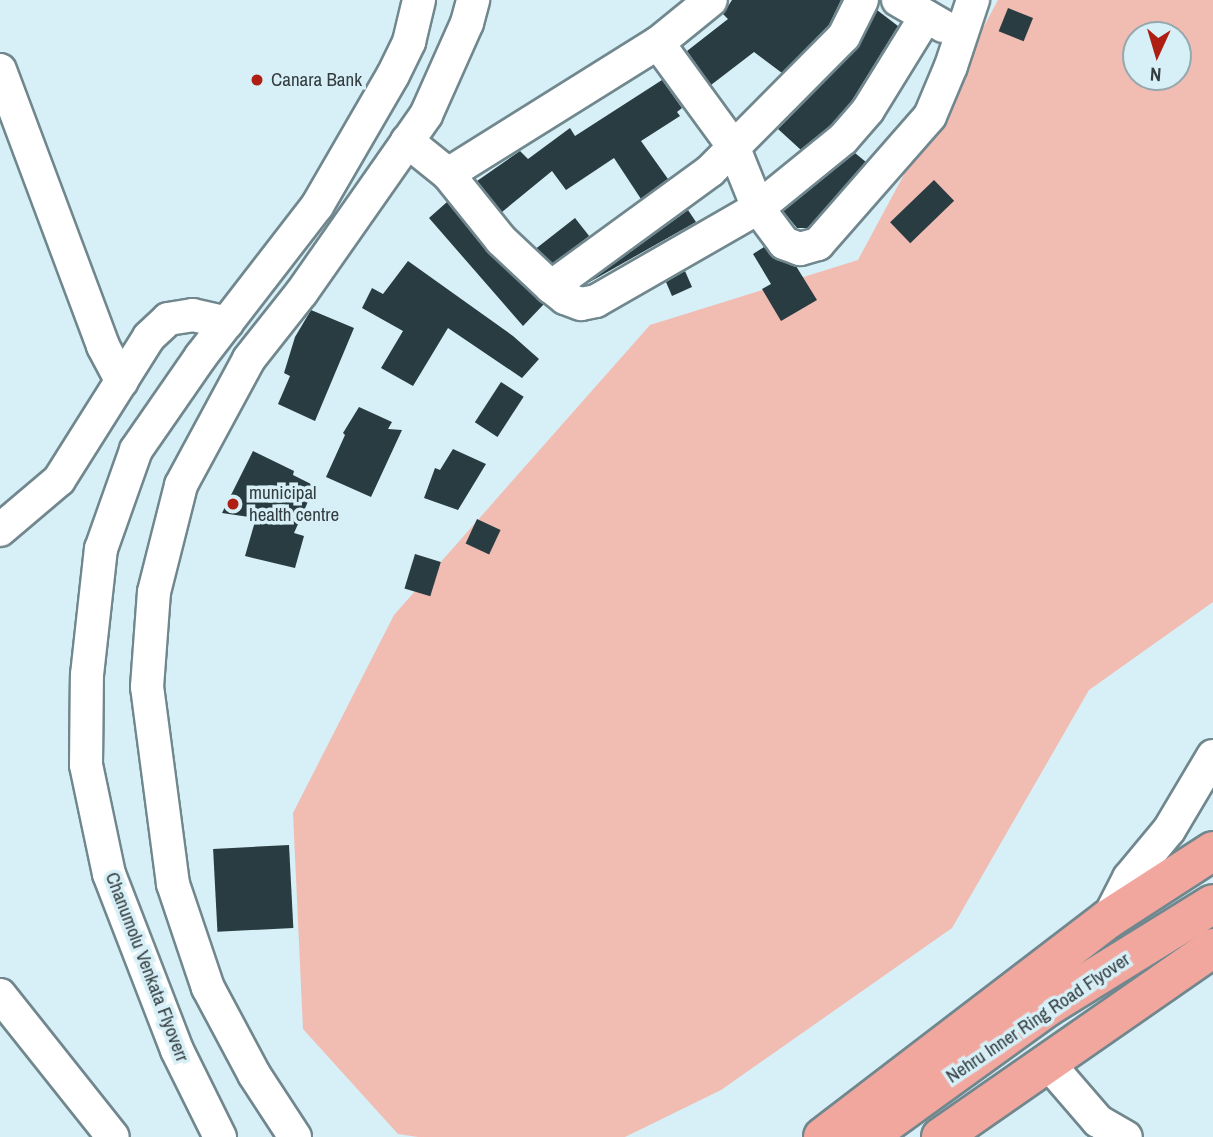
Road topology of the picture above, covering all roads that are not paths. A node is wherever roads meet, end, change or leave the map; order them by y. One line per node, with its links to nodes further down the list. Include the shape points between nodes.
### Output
1 (419, 0): 15 (street, Chanumolu Venkata Flyoverr, via 408,42 363,130 317,206)
2 (474, 0): 10 (street, via 426,115)
3 (710, 0): 8 (street)
4 (862, 0): 11 (street, via 845,36)
5 (974, 0): 7 (street)
6 (907, 4): 7 (street); 13 (street, via 867,110 843,139)
7 (962, 37): 13 (street, via 930,116 818,244 800,249 784,243)
8 (658, 43): 11 (street); 12 (street)
9 (0, 69): 16 (street, via 103,346)
10 (407, 141): 12 (street); 27 (street, via 302,292 248,359 181,485 154,592 147,687 173,884 208,988 254,1074)
11 (733, 146): 13 (street); 14 (street, via 710,172)
12 (448, 174): 14 (street, via 501,240)
13 (758, 208): 14 (street, via 596,301 581,303)
14 (551, 288)
15 (227, 323): 16 (street, via 193,315 169,319 149,337); 26 (street, Chanumolu Venkata Flyoverr, via 136,450 101,549 87,675 86,765 109,874 177,1050)
16 (122, 381): 17 (street, via 59,480)
17 (0, 530)
18 (1213, 756): 21 (street, via 1168,830 1129,878)
19 (1213, 851): 21 (main road)
20 (1213, 904): 29 (main road, Nehru Inner Ring Road Flyover, via 1047,1007)
21 (1108, 919): 28 (main road)
22 (1206, 961): 24 (main road)
23 (0, 995): 25 (street)
24 (1047, 1062): 30 (main road); 31 (street, via 1098,1121)
25 (113, 1137)
26 (220, 1137)
27 (295, 1137)
28 (823, 1137)
29 (867, 1137)
30 (941, 1137)
31 (1126, 1137)

